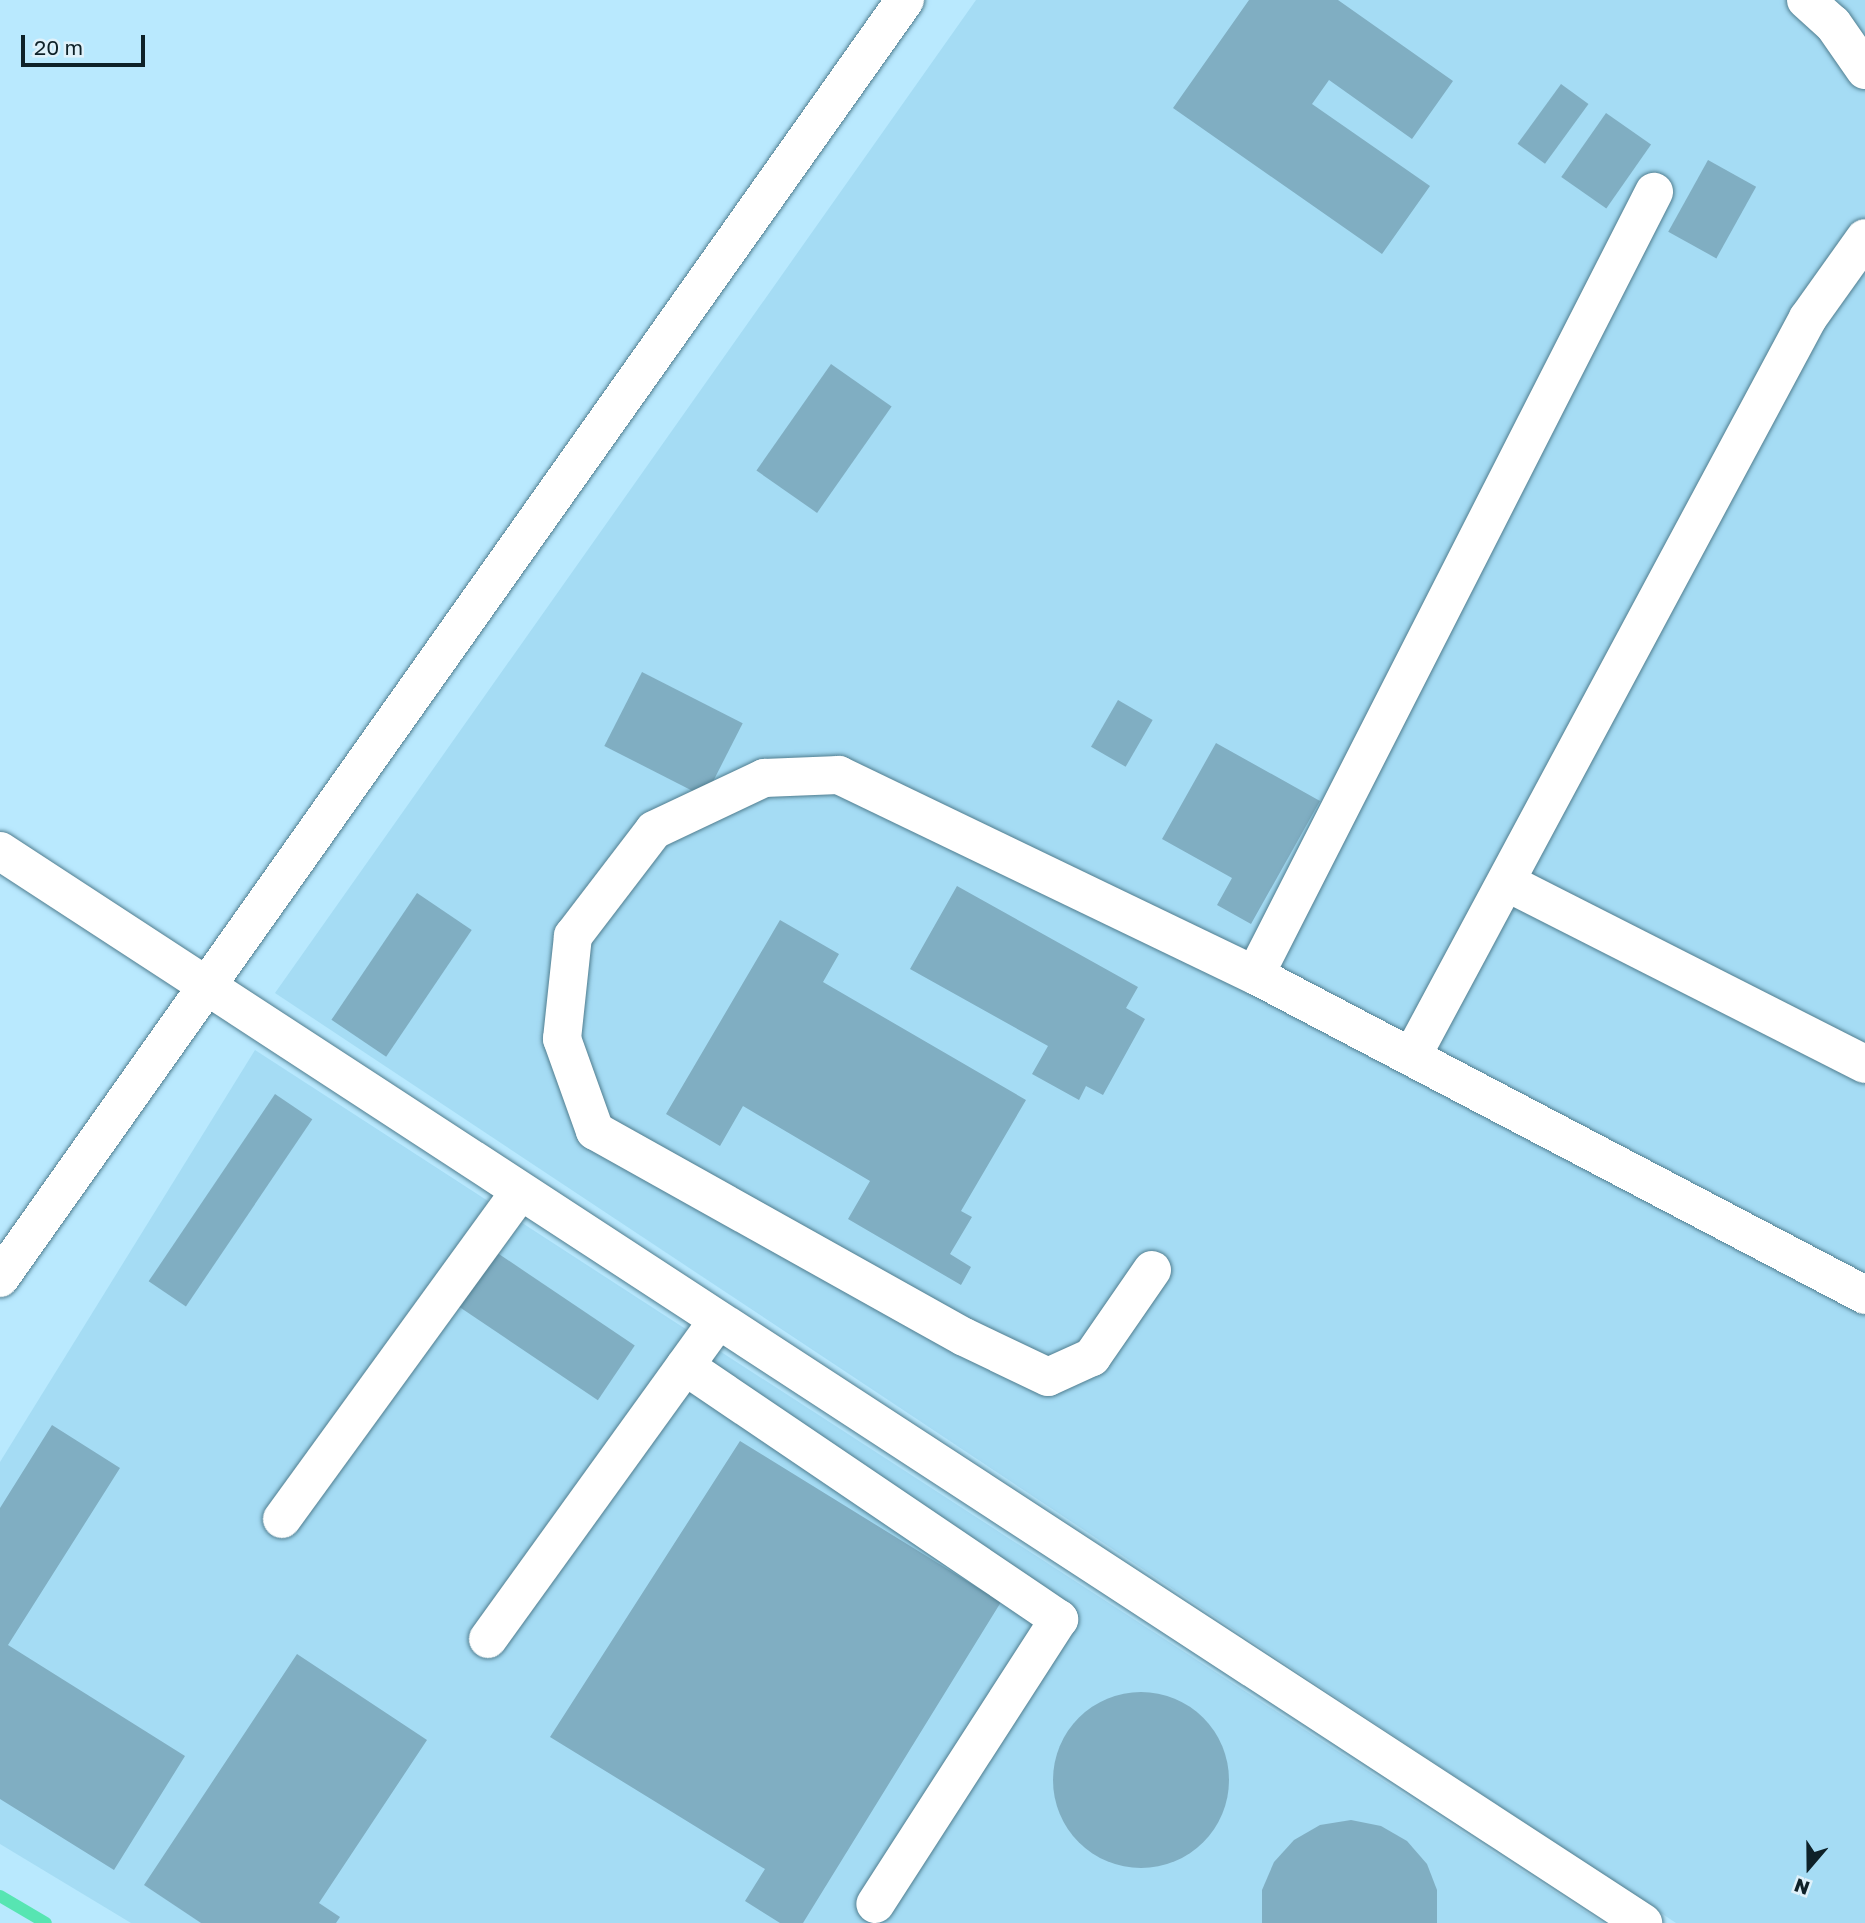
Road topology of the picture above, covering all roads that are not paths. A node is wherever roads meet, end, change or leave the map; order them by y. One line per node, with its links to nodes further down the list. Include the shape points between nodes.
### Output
1 (905, 0): 9 (street)
2 (1806, 0): 3 (street, via 1833,24)
3 (1865, 70)
4 (1654, 192): 8 (street)
5 (1865, 238): 7 (street, via 1808,318)
6 (0, 850): 9 (street)
7 (1508, 883): 10 (street); 11 (street)
8 (1255, 975): 10 (street); 13 (street, via 839,775 764,778 653,830 573,936 562,1039 595,1131 964,1337 1048,1377 1092,1357)
9 (206, 989): 12 (street); 14 (street)
10 (1412, 1056): 15 (street)
11 (1865, 1064)
12 (520, 1192): 16 (street); 18 (street)
13 (1152, 1270)
14 (0, 1278)
15 (1865, 1295)
16 (718, 1320): 17 (street); 21 (street)
17 (685, 1366): 19 (street); 20 (street, via 1059,1619)
18 (282, 1520)
19 (488, 1639)
20 (875, 1904)
21 (1643, 1923)

